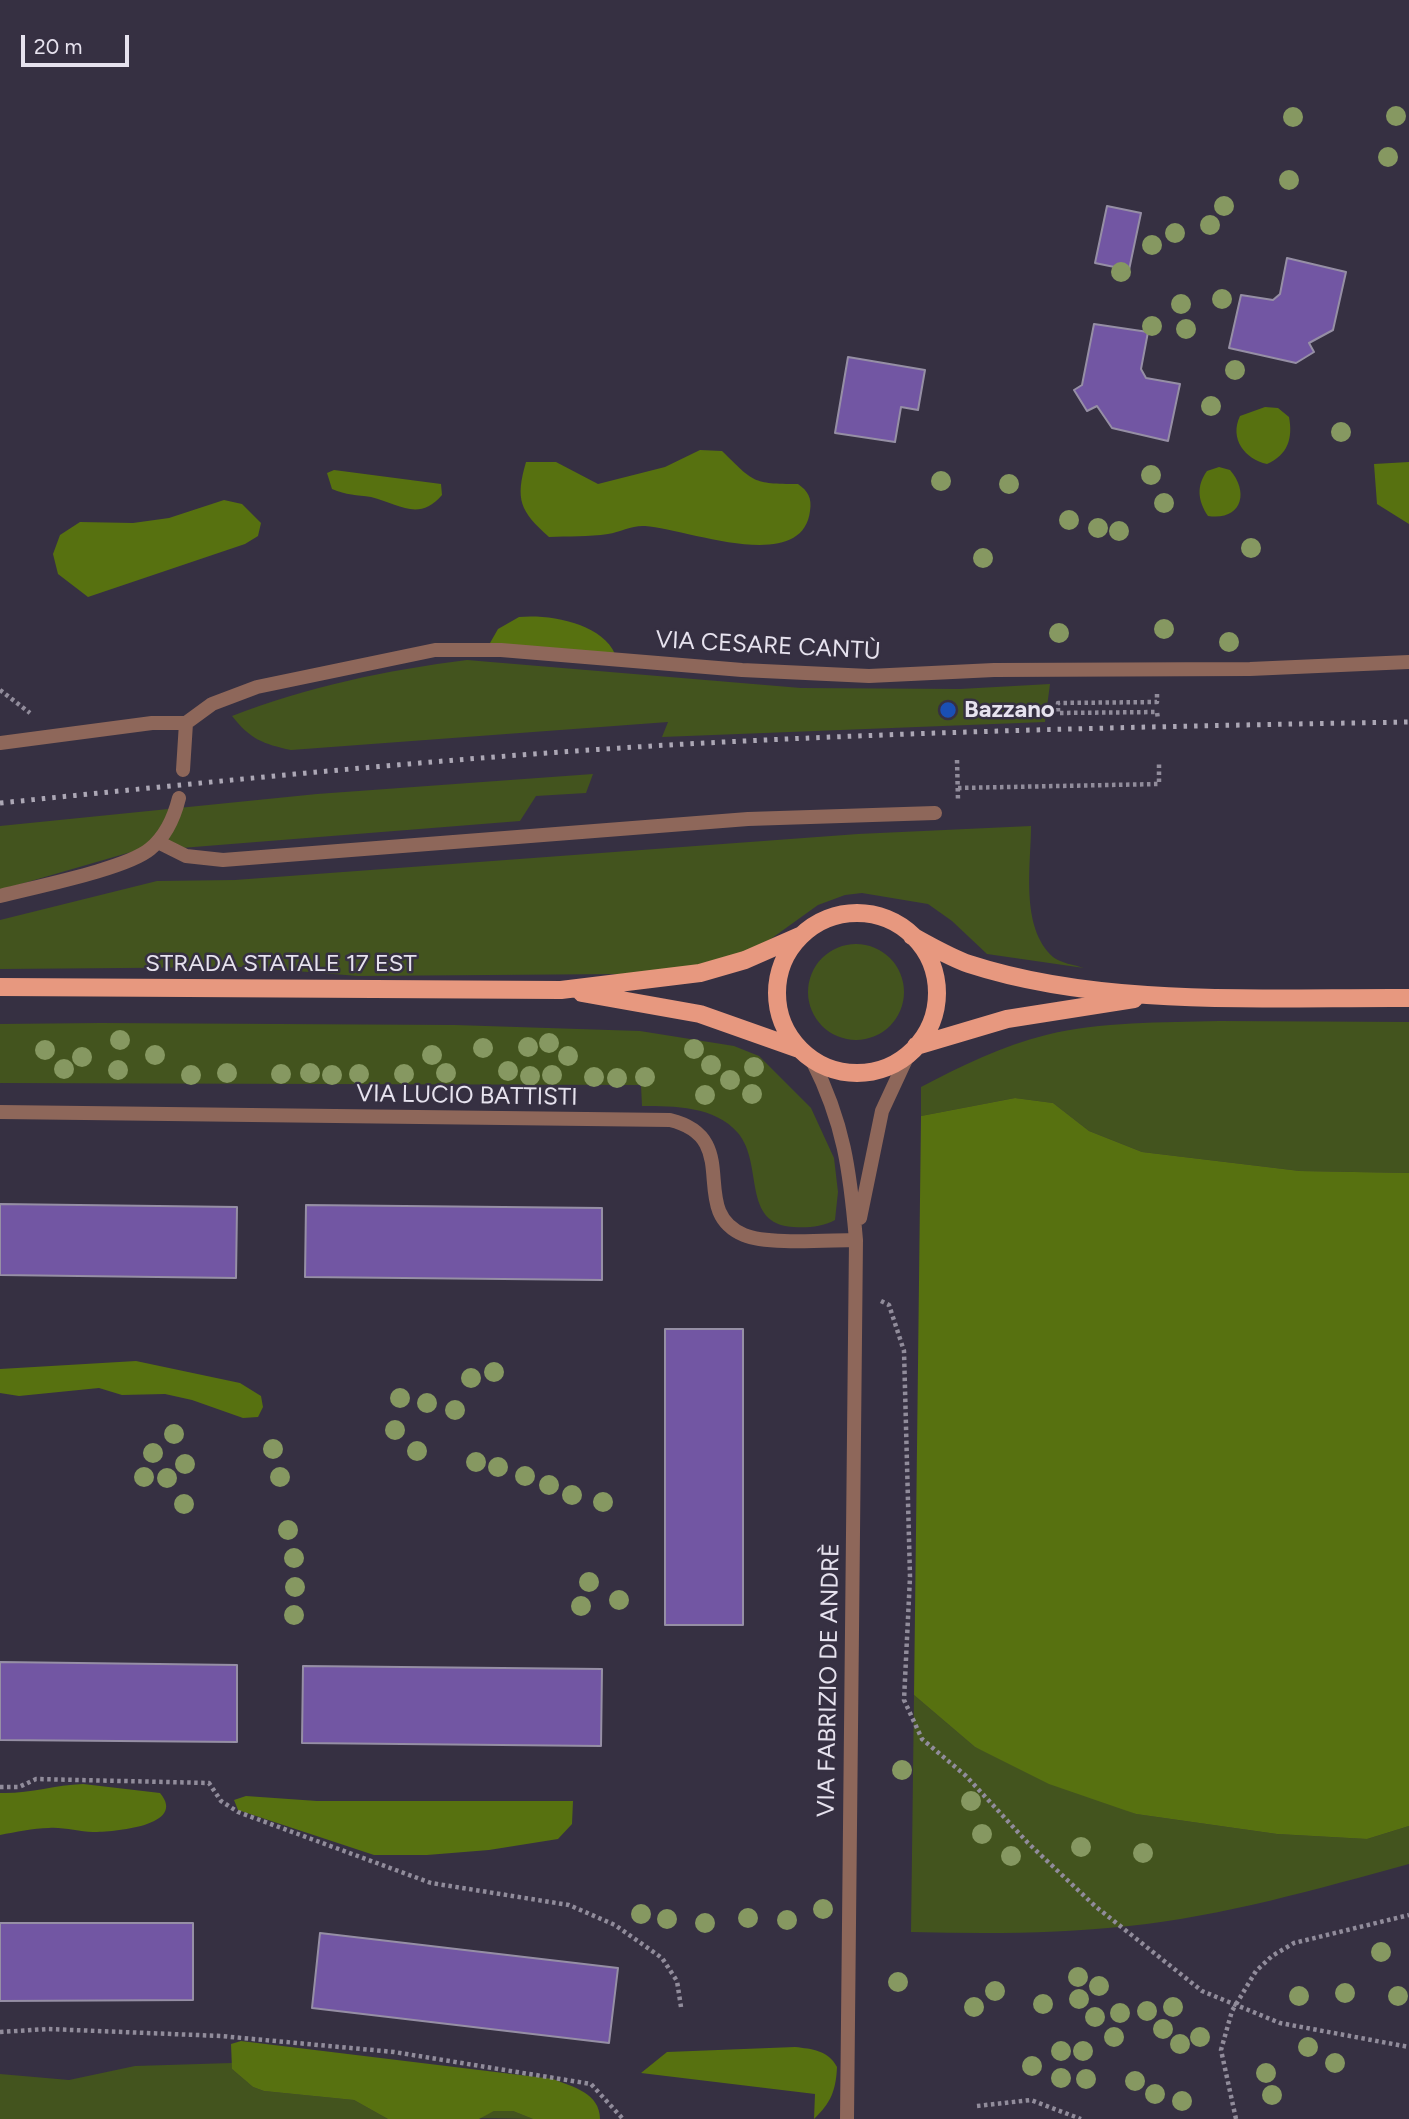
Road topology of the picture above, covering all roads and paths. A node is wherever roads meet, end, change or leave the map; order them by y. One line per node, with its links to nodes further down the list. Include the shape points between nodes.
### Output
1 (1409, 662): 2 (street, VIA CESARE CANTÙ)
2 (1157, 669): 3 (path, via 1157,702 1058,703 1058,713 1157,712); 4 (street, VIA CESARE CANTÙ, via 839,675 501,650 435,650 257,687 212,704)
3 (1158, 719)
4 (186, 723): 5 (street, via 152,723); 7 (street)
5 (0, 743)
6 (1159, 764): 8 (path, via 1159,784)
7 (183, 770)
8 (958, 788)
9 (179, 798): 11 (street)
10 (935, 813): 11 (street, via 778,817 223,860 186,856)
11 (158, 842): 12 (street, via 123,862)
12 (0, 896)
13 (802, 935): 14 (main road, via 833,917 857,914 892,922); 16 (main road, STRADA STATALE 17 EST, via 745,961 700,973); 20 (main road, via 787,955 777,990 780,1016)
14 (912, 936): 17 (main road, via 1001,974); 19 (main road, via 929,958 937,998 930,1025)
15 (0, 988): 16 (main road, STRADA STATALE 17 EST)
16 (561, 990): 20 (main road, STRADA STATALE 17 EST, via 700,1014)
17 (1161, 996): 18 (main road); 19 (main road, via 1007,1019)
18 (1409, 998)
19 (912, 1051): 20 (main road, via 878,1070 861,1073 844,1072); 22 (street, VIA FABRIZIO DE ANDRÈ, via 879,1122)
20 (806, 1054): 22 (street, VIA FABRIZIO DE ANDRÈ, via 836,1110)
21 (0, 1112): 22 (street, VIA LUCIO BATTISTI, via 670,1120 696,1130 708,1144 715,1202 735,1231 761,1239)
22 (856, 1240): 23 (street, VIA FABRIZIO DE ANDRÈ)
23 (856, 1287): 26 (path, via 889,1305 904,1351 910,1577 904,1700 922,1739 966,1776 1095,1906 1202,1991); 32 (street, VIA FABRIZIO DE ANDRÈ)
24 (0, 1787): 27 (path, via 19,1787 36,1779 209,1783 221,1801 238,1812 431,1883 569,1905 615,1925 662,1958 677,1981)
25 (1409, 1915): 26 (path, via 1294,1943 1256,1971)
26 (1236, 2005): 29 (path, via 1280,2023); 34 (path, via 1221,2050)
27 (681, 2007)
28 (0, 2032): 31 (path, via 47,2029 221,2036 394,2052 591,2084)
29 (1409, 2047)
30 (977, 2106): 33 (path, via 1031,2100)
31 (623, 2119)
32 (847, 2119)
33 (1081, 2119)
34 (1236, 2119)

